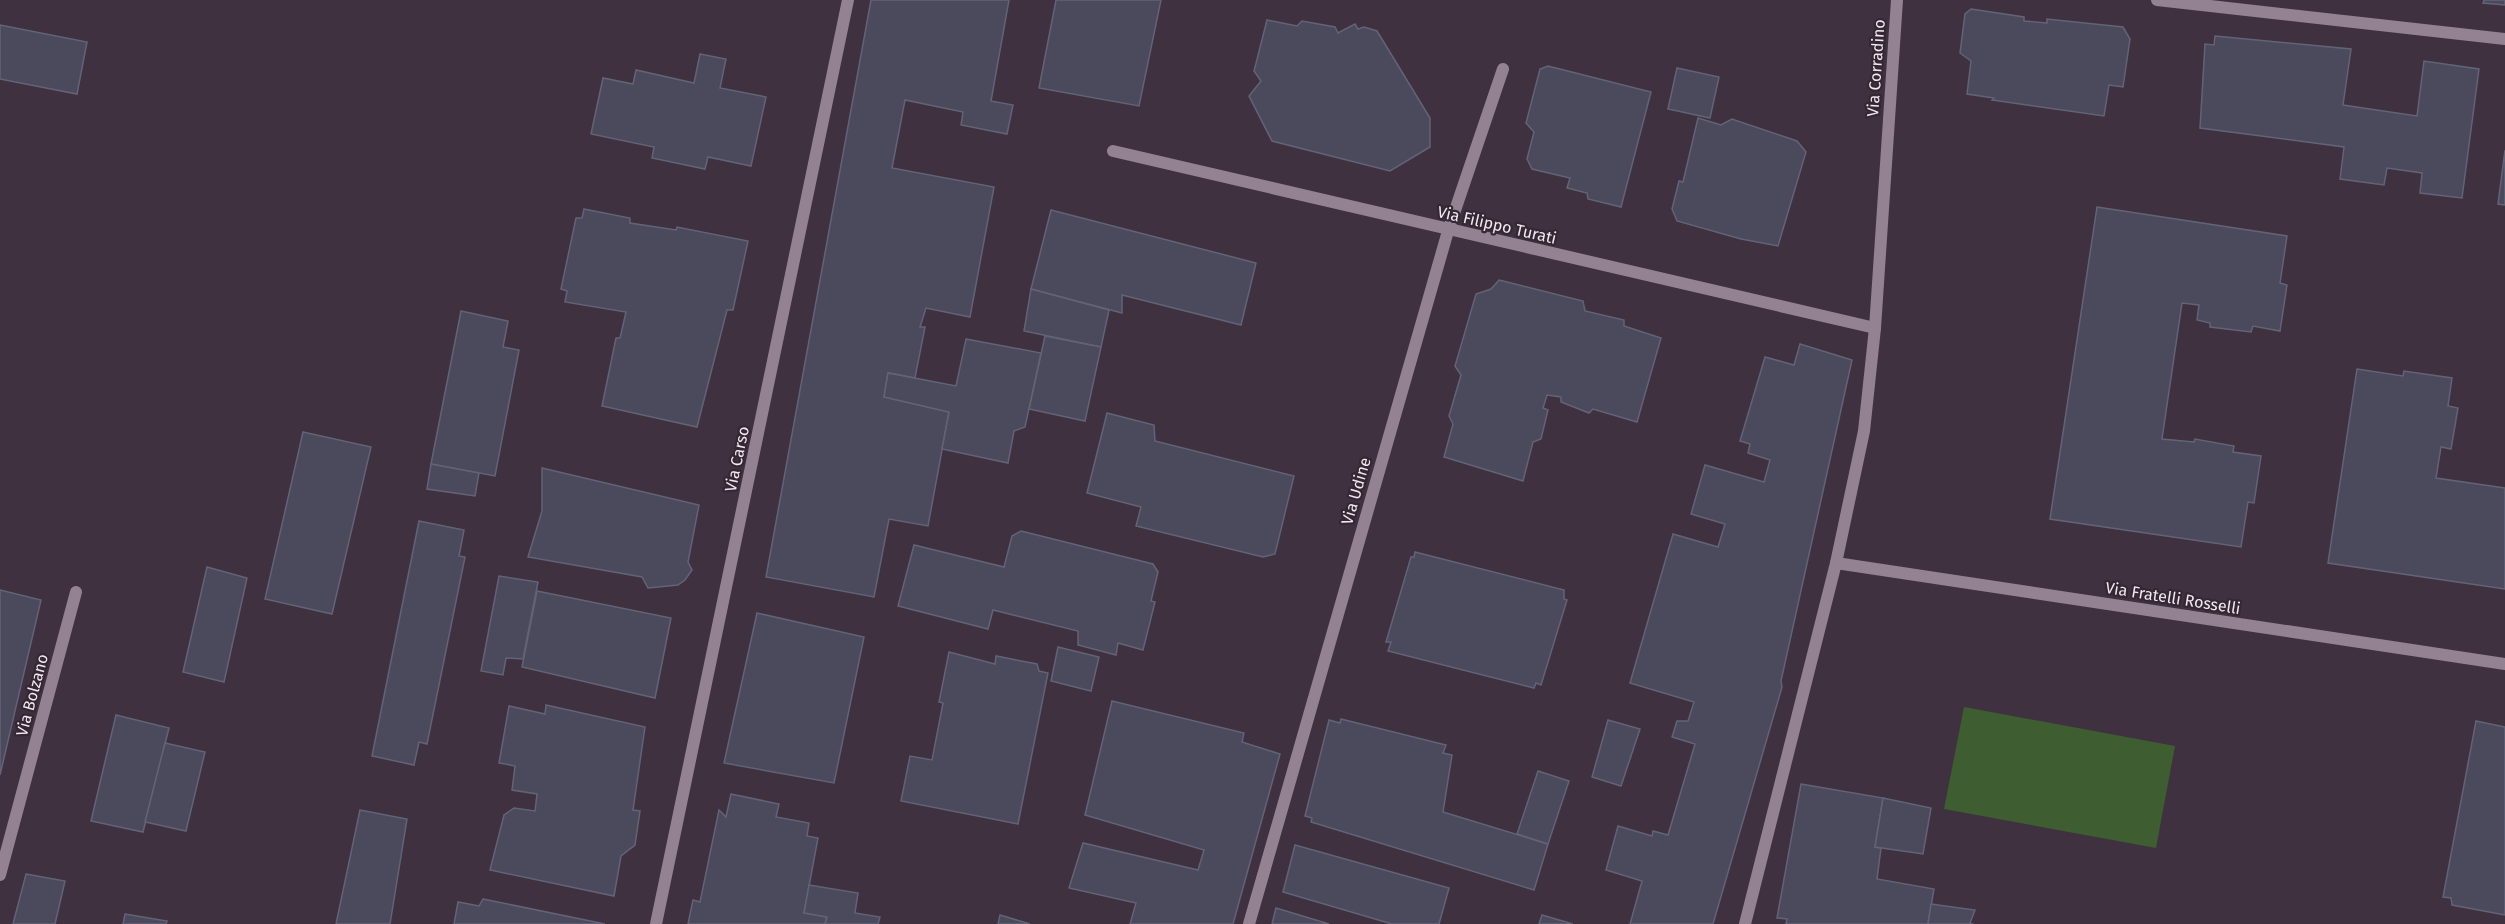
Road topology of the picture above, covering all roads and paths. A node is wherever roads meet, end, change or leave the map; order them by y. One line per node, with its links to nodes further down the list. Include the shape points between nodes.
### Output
1 (848, 0): 13 (street, Via Carso)
2 (1897, 0): 8 (street, Via Corradino)
3 (2157, 0): 4 (street)
4 (2505, 39)
5 (1503, 69): 7 (street, Via Udine)
6 (1113, 151): 7 (street, Via Filippo Turati)
7 (1448, 231): 8 (street, Via Filippo Turati); 14 (street, Via Udine)
8 (1875, 328): 9 (street, Via Corradino, via 1864,431)
9 (1836, 563): 11 (street, Via Fratelli Rosselli); 15 (street, Via Corradino)
10 (76, 592): 12 (street, Via Bolzano)
11 (2505, 664)
12 (0, 875)
13 (656, 924)
14 (1249, 924)
15 (1745, 924)

